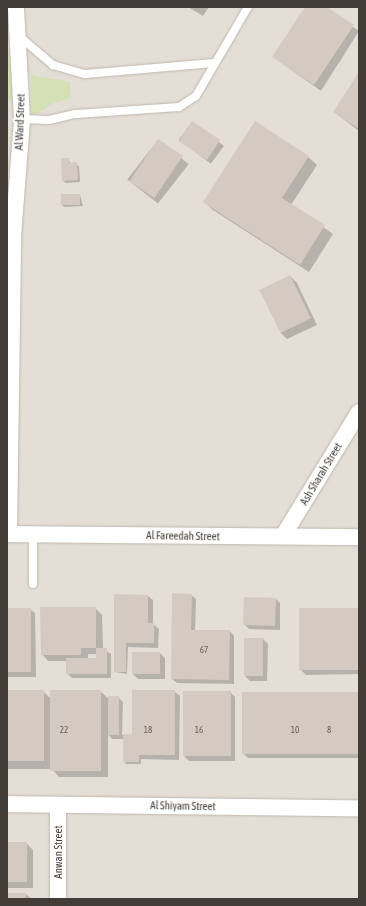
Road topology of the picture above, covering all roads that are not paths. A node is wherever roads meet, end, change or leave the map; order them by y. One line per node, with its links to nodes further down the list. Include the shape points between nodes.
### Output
1 (16, 7): 3 (street, Al Ward Street)
2 (248, 7): 4 (lane)
3 (12, 30): 4 (lane, via 53,65 85,74); 5 (street, Al Ward Street)
4 (214, 63): 5 (lane, via 196,96 179,107 76,114 49,120)
5 (14, 120): 7 (street, Al Ward Street)
6 (7, 198): 7 (street, Al Ward Street)
7 (13, 237): 9 (street, Al Ward Street)
8 (359, 412): 11 (street, Ash Sharah Street)
9 (8, 534): 10 (street, Al Fareedah Street)
10 (33, 534): 11 (street, Al Fareedah Street); 13 (lane)
11 (283, 536): 12 (street, Al Fareedah Street)
12 (359, 537)
13 (33, 584)
14 (7, 804): 15 (street, Al Shiyam Street)
15 (58, 805): 16 (street, Al Shiyam Street); 17 (street, Anwan Street)
16 (359, 808)
17 (58, 899)

